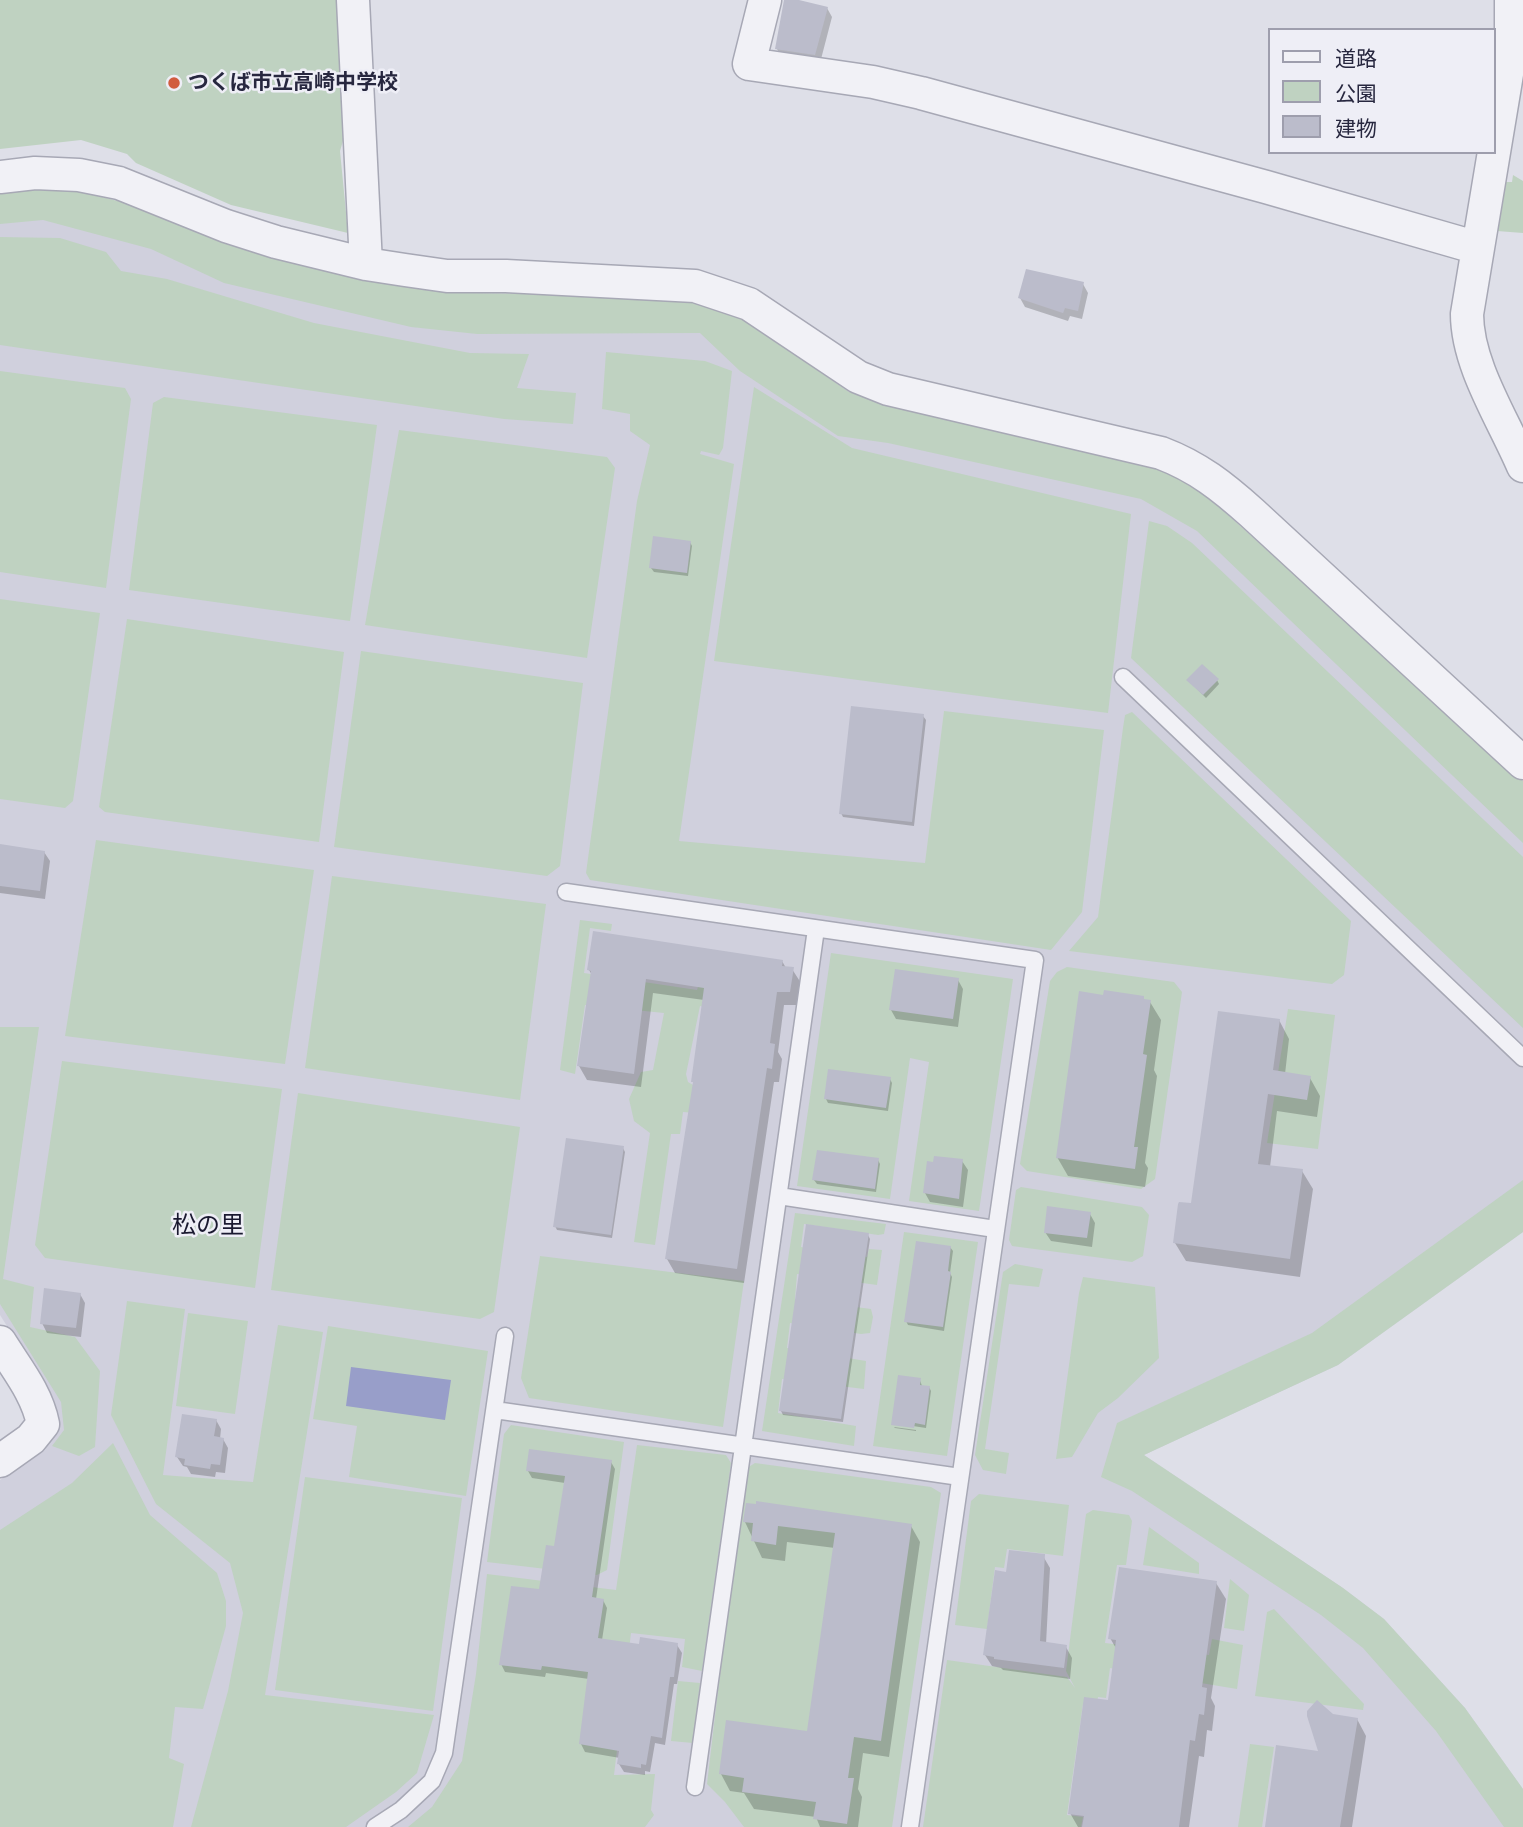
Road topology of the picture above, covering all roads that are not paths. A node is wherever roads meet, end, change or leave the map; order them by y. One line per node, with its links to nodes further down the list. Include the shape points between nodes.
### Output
1 (353, 0): 8 (street)
2 (765, 0): 7 (street, via 749,64 921,93)
3 (1511, 0): 4 (street, via 1511,50)
4 (1495, 146)
5 (1494, 154): 7 (street)
6 (0, 177): 8 (street, via 79,175 119,183 226,226)
7 (1478, 248): 9 (street, via 1467,314 1470,344)
8 (366, 264): 11 (street, via 447,276 695,286 750,304 858,377 888,389 1187,463 1221,485)
9 (1523, 466)
10 (1123, 677): 14 (lane)
11 (1523, 763)
12 (566, 892): 13 (lane)
13 (816, 929): 15 (lane); 16 (lane, via 1035,960)
14 (1523, 1058)
15 (779, 1196): 16 (lane); 20 (lane)
16 (995, 1229): 22 (lane)
17 (505, 1336): 19 (lane)
18 (0, 1342): 21 (street, via 32,1392 43,1424 31,1439)
19 (495, 1410): 20 (lane); 24 (lane, via 444,1754 432,1781)
20 (743, 1447): 22 (lane); 23 (lane)
21 (0, 1461)
22 (960, 1477): 25 (lane)
23 (695, 1787)
24 (375, 1827)
25 (910, 1827)

